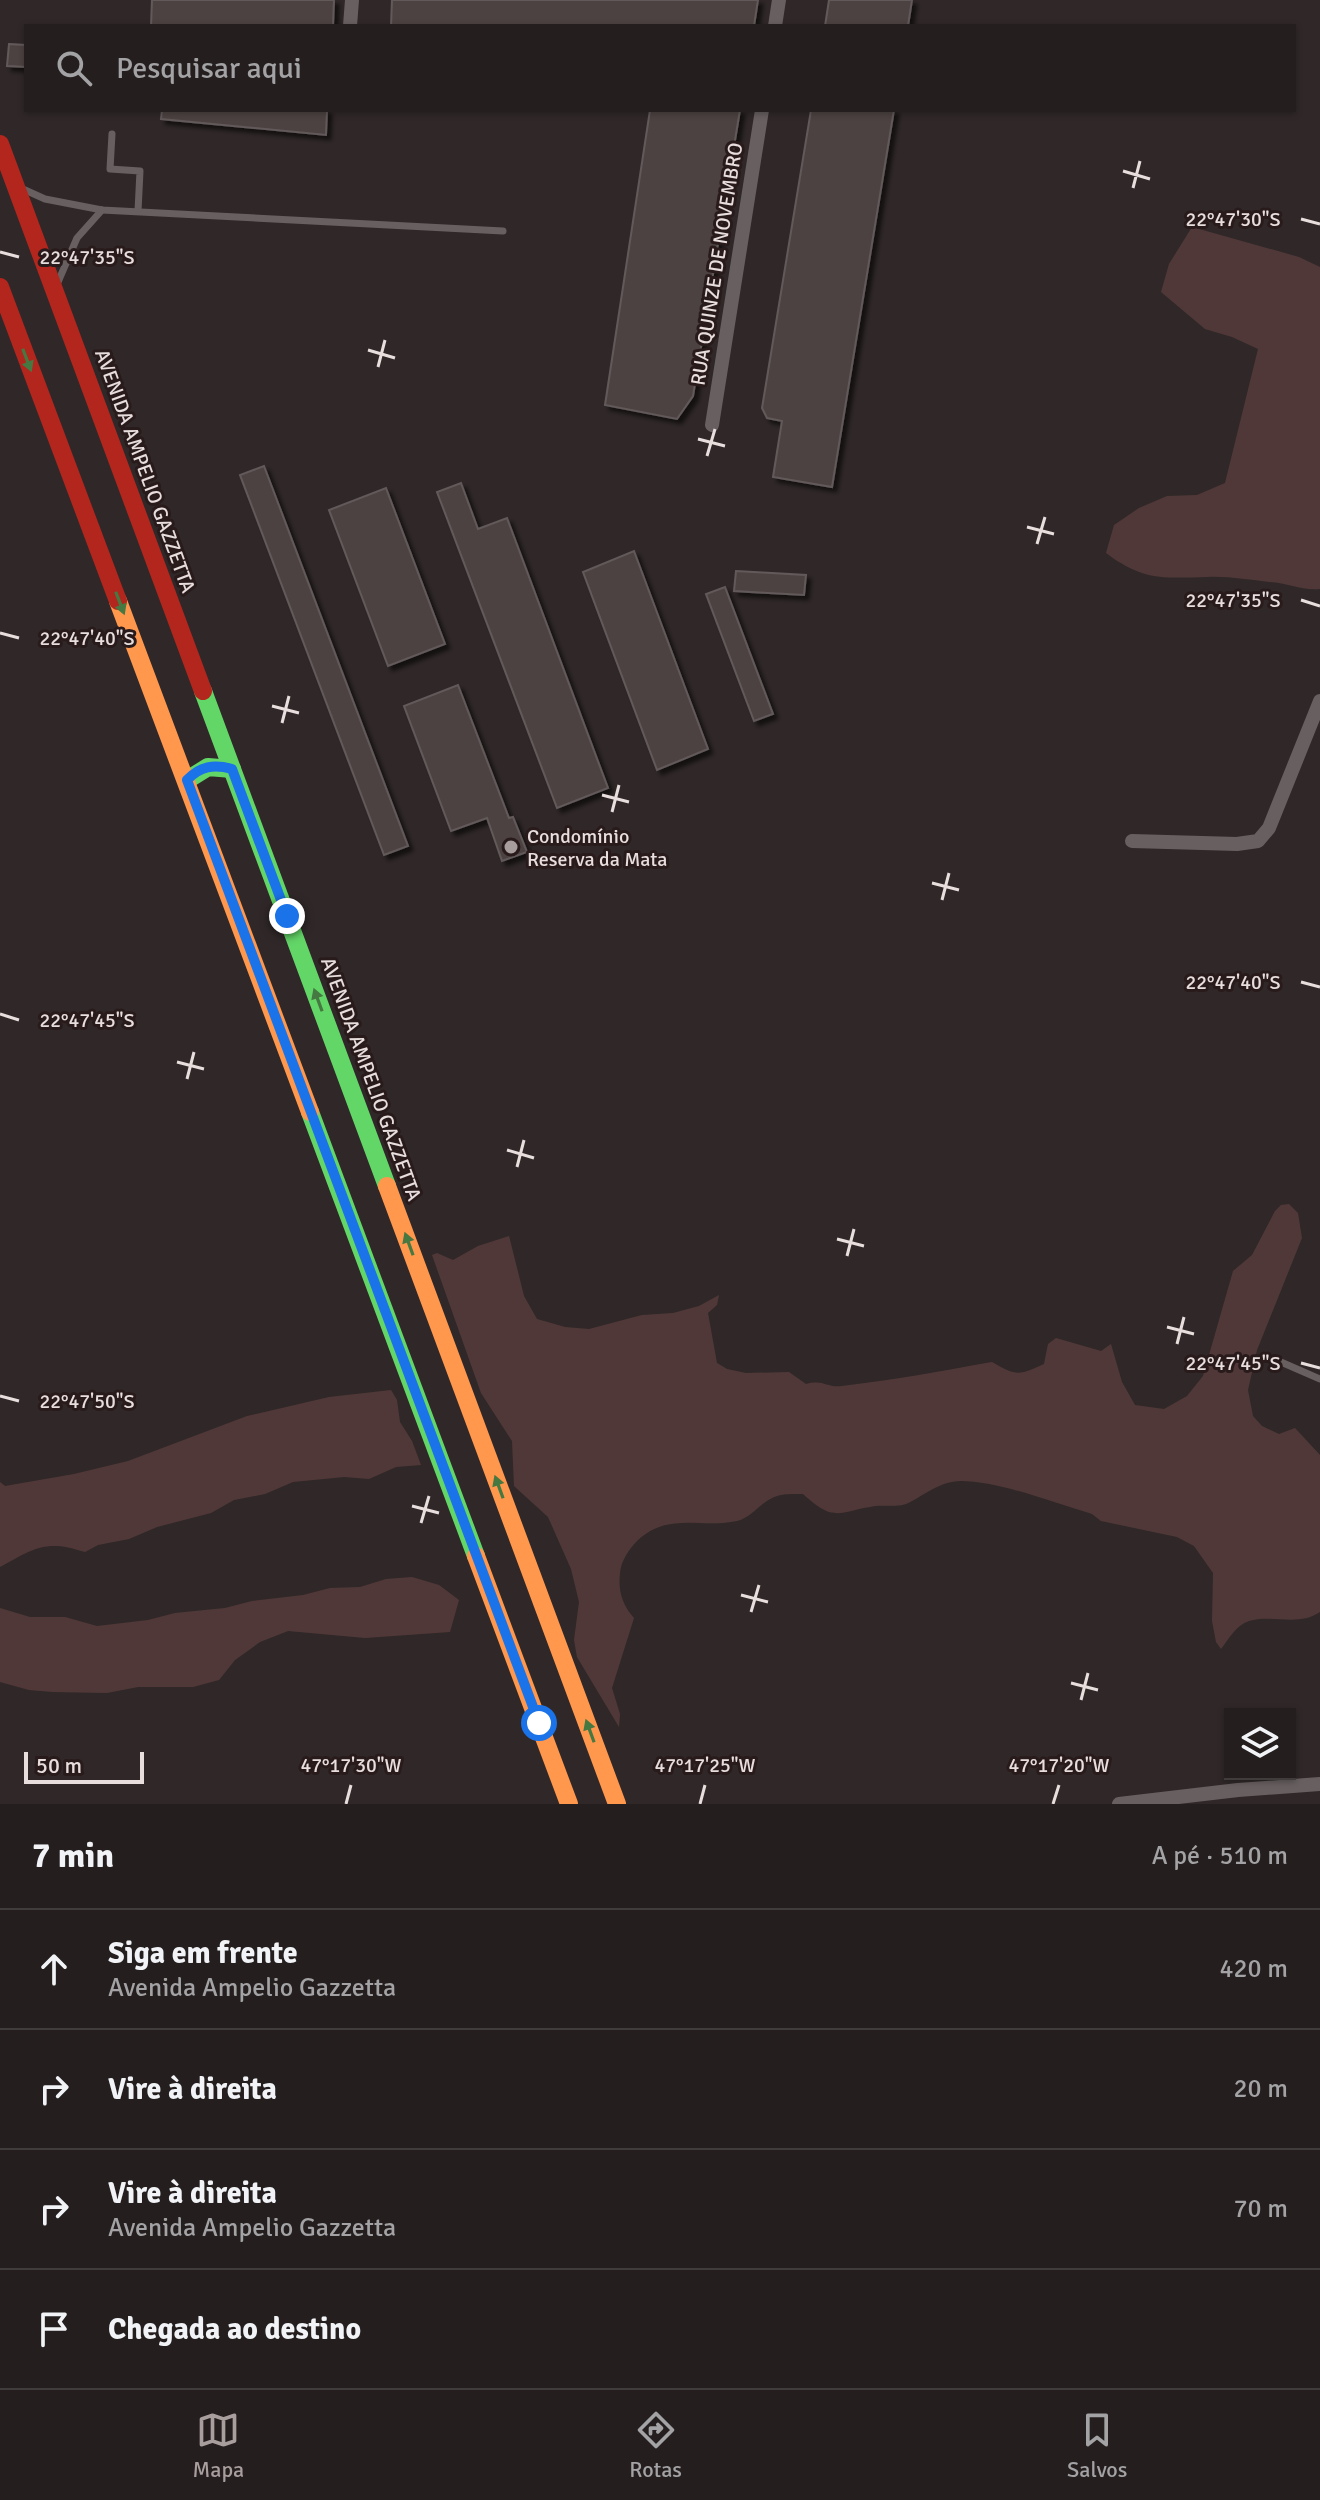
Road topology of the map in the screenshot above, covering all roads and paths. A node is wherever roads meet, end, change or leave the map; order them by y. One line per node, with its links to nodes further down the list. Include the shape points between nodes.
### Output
1 (352, 0): 3 (street)
2 (779, 0): 4 (street)
3 (350, 24)
4 (775, 24)
5 (762, 112): 14 (street, RUA QUINZE DE NOVEMBRO)
6 (112, 134): 10 (lane, via 110,169 140,171)
7 (0, 144): 8 (main road, AVENIDA AMPELIO GAZZETTA)
8 (16, 187): 9 (lane, via 45,199); 13 (main road, AVENIDA AMPELIO GAZZETTA)
9 (102, 210): 10 (lane); 13 (lane, via 77,238)
10 (138, 211): 11 (lane)
11 (503, 231)
12 (0, 287): 17 (main road, one-way to 17)
13 (55, 290): 16 (main road, AVENIDA AMPELIO GAZZETTA)
14 (712, 425)
15 (1320, 701): 18 (street, via 1269,828 1258,841)
16 (232, 769): 17 (main road, via 203,768); 23 (main road, AVENIDA AMPELIO GAZZETTA, one-way to 16)
17 (187, 780): 22 (main road)
18 (1132, 841)
19 (1274, 1359): 20 (lane)
20 (1320, 1379)
21 (1320, 1784): 24 (street)
22 (569, 1804)
23 (617, 1804)
24 (1119, 1804)

